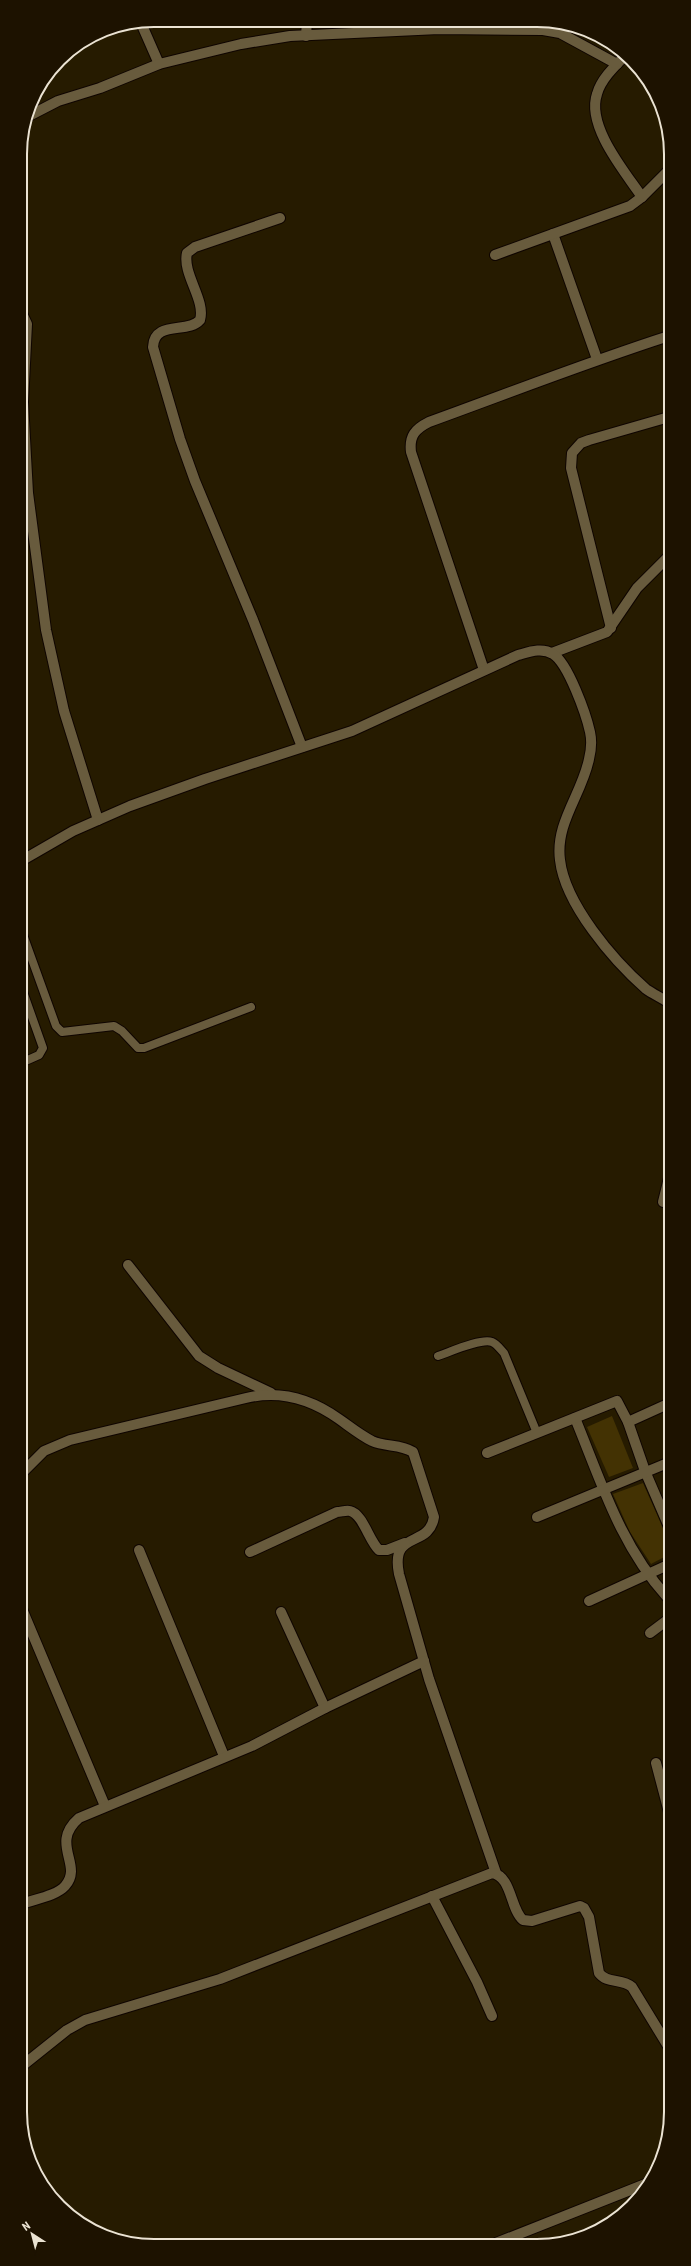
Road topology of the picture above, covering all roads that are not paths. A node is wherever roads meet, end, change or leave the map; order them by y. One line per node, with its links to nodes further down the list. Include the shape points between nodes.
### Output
1 (143, 27): 7 (street)
2 (307, 27): 5 (street)
3 (466, 27): 5 (street)
4 (496, 27): 8 (street, via 560,33)
5 (306, 36): 7 (street, via 241,44)
6 (622, 59): 8 (street)
7 (159, 64): 9 (street, via 100,88 58,101)
8 (617, 64): 11 (street, via 596,94 595,108 604,139)
9 (34, 113)
10 (664, 174): 11 (street)
11 (642, 197): 13 (street, via 630,206)
12 (280, 218): 23 (street, via 187,253 186,262 201,311 200,320 191,325 162,331 155,338 153,347 180,439)
13 (553, 234): 14 (street); 16 (street)
14 (494, 255)
15 (664, 338): 16 (street)
16 (597, 359): 22 (street, via 429,422 418,427 412,434 411,452)
17 (664, 418): 20 (street, via 581,443 572,453 571,468)
18 (27, 470): 24 (street, via 46,630 64,711)
19 (664, 561): 20 (street, via 637,588)
20 (611, 628): 21 (street, via 602,635)
21 (552, 653): 22 (street, via 533,651); 27 (street, via 561,660 570,676 590,733 591,747 589,760 564,823 559,846 565,881 583,916 608,949 647,989)
22 (484, 670): 23 (street, via 352,731)
23 (302, 747): 24 (street, via 205,779)
24 (98, 820): 25 (street, via 73,830)
25 (27, 857)
26 (27, 946): 29 (lane, via 56,1026 62,1032 114,1026 138,1048 144,1048)
27 (664, 999)
28 (27, 1004): 30 (lane, via 42,1048 39,1055)
29 (251, 1007)
30 (27, 1060)
31 (664, 1198): 32 (street)
32 (663, 1202)
33 (128, 1266): 35 (street, via 199,1356)
34 (438, 1356): 39 (lane, via 479,1342 492,1342 504,1353)
35 (271, 1394): 42 (street, via 70,1440 44,1451); 47 (street, via 292,1397 321,1408 381,1445 407,1448 413,1452 434,1517 429,1532)
36 (664, 1406): 38 (street)
37 (575, 1418): 38 (street, via 617,1401); 39 (street); 44 (street)
38 (628, 1422): 43 (street)
39 (537, 1433): 40 (street)
40 (487, 1453)
41 (664, 1464): 43 (street)
42 (27, 1468)
43 (645, 1471): 44 (street); 45 (street)
44 (604, 1489): 46 (street); 51 (street, via 620,1529)
45 (664, 1515)
46 (537, 1517)
47 (406, 1543): 49 (street, via 380,1550 373,1545 359,1517 350,1511 337,1512); 58 (street, via 400,1549 397,1564)
48 (140, 1550): 60 (street)
49 (250, 1552)
50 (664, 1567): 51 (street)
51 (647, 1575): 52 (street); 53 (street)
52 (664, 1594)
53 (589, 1601)
54 (281, 1612): 59 (street)
55 (27, 1622): 63 (street)
56 (664, 1622): 57 (street)
57 (650, 1633)
58 (424, 1661): 59 (street); 64 (street)
59 (325, 1708): 60 (street, via 252,1746)
60 (224, 1756): 63 (street)
61 (656, 1763): 62 (street)
62 (664, 1793)
63 (105, 1806): 66 (street, via 79,1818 67,1832 65,1838 71,1870 65,1886 53,1894)
64 (496, 1874): 65 (street, via 486,1874); 68 (street, via 502,1878 523,1920 532,1921 580,1906 584,1908 599,1973 604,1978 627,1983 632,1987)
65 (432, 1896): 67 (street); 69 (street, via 220,1979 85,2020 67,2030)
66 (27, 1902)
67 (492, 2016)
68 (664, 2040)
69 (27, 2062)
70 (640, 2186): 71 (street)
71 (508, 2239)

